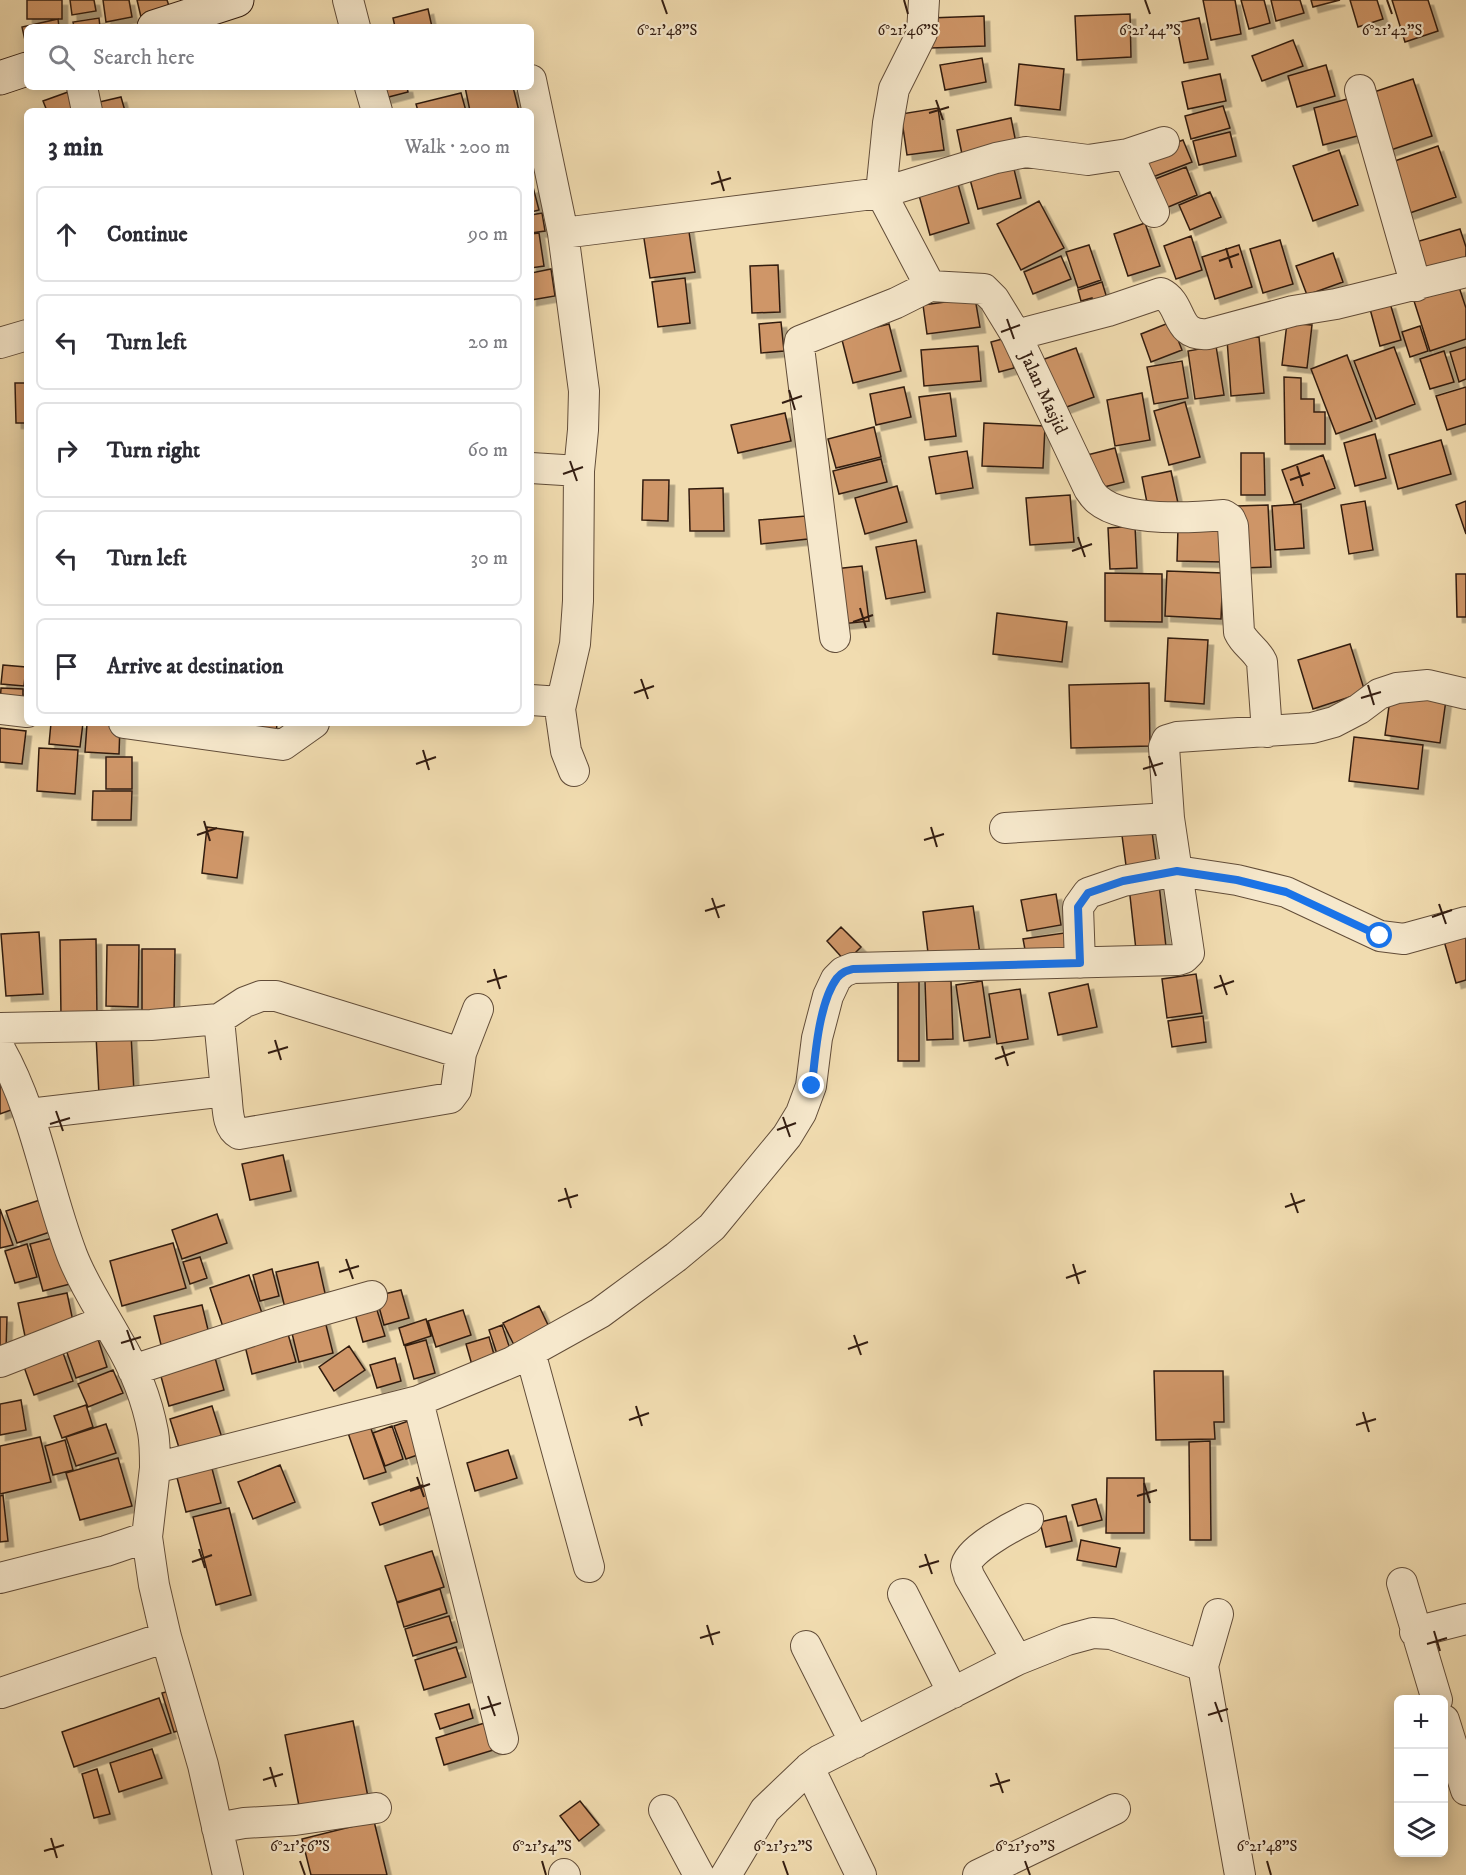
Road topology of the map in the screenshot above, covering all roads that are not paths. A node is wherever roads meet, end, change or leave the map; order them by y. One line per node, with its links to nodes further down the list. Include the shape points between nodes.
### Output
1 (237, 0): 4 (main road)
2 (348, 0): 5 (street)
3 (924, 0): 17 (street, via 922,33 894,89)
4 (163, 24)
5 (354, 24)
6 (24, 70): 7 (main road)
7 (0, 78)
8 (83, 90): 12 (street)
9 (371, 90): 13 (street)
10 (532, 90): 14 (street)
11 (1360, 90): 22 (street)
12 (86, 108)
13 (376, 108)
14 (537, 132): 19 (street)
15 (1164, 142): 16 (street)
16 (1128, 154): 17 (street, via 1088,160 1026,152); 18 (street)
17 (881, 193): 19 (street); 21 (street)
18 (1154, 212)
19 (564, 233): 27 (street, via 584,391)
20 (1466, 272): 22 (street)
21 (930, 286): 23 (street, Jalan Masjid, via 984,289); 28 (street, via 800,341)
22 (1416, 286): 23 (street, via 1293,310 1196,335 1188,331 1168,296 1161,293)
23 (1016, 335): 36 (street, Jalan Masjid, via 1097,500 1140,516 1224,515 1230,519 1239,632 1262,663)
24 (24, 336): 25 (street)
25 (0, 343)
26 (534, 468): 27 (street)
27 (579, 471): 31 (street, via 575,644)
28 (835, 637)
29 (1466, 694): 36 (street, via 1428,685 1397,688 1379,694 1334,722)
30 (534, 699): 31 (street)
31 (561, 702): 37 (street, via 566,751)
32 (0, 709): 33 (street)
33 (24, 712)
34 (146, 726): 35 (street, via 283,745)
35 (310, 726)
36 (1267, 732): 38 (street, via 1167,740 1164,747)
37 (574, 771)
38 (1170, 818): 39 (street); 40 (street)
39 (1005, 828)
40 (1177, 871): 41 (street, via 1286,892 1380,936 1404,939); 42 (street, via 1123,881 1088,893 1078,907); 42 (street, via 1188,953 1184,958)
41 (1466, 922)
42 (1080, 963): 52 (street, via 843,972 828,996 817,1038 812,1086 787,1136 712,1227 600,1313)
43 (478, 1010): 47 (street)
44 (219, 1018): 45 (street, via 151,1025); 47 (street, via 245,1002 276,996); 48 (street)
45 (0, 1028)
46 (0, 1049): 49 (street)
47 (461, 1053): 48 (street, via 456,1090 450,1098 240,1134 231,1126)
48 (226, 1091): 49 (street)
49 (29, 1114): 51 (street, via 72,1255)
50 (372, 1296): 54 (street)
51 (105, 1321): 53 (street); 54 (street)
52 (530, 1353): 55 (street); 59 (street)
53 (0, 1362)
54 (133, 1370): 56 (street, via 153,1433)
55 (418, 1401): 56 (street); 74 (street)
56 (155, 1468): 58 (street)
57 (1028, 1519): 68 (street, via 989,1540 966,1567)
58 (147, 1537): 60 (street); 66 (street)
59 (589, 1567)
60 (0, 1578)
61 (1401, 1583): 65 (street)
62 (903, 1594): 70 (street)
63 (1218, 1614): 69 (street)
64 (1466, 1619): 65 (street)
65 (1415, 1632): 72 (street)
66 (166, 1637): 71 (street); 81 (street)
67 (806, 1646): 75 (street)
68 (1017, 1660): 69 (street, via 1093,1633 1111,1634); 70 (street)
69 (1203, 1666): 88 (street)
70 (953, 1693): 75 (street)
71 (1, 1694)
72 (1435, 1695)
73 (1448, 1733): 77 (street)
74 (503, 1739)
75 (855, 1743): 76 (street)
76 (809, 1768): 85 (street, via 765,1810); 86 (street)
77 (1464, 1776)
78 (376, 1808): 81 (street)
79 (1115, 1809): 82 (street)
80 (664, 1810): 84 (street)
81 (218, 1828): 83 (street)
82 (1027, 1864): 87 (street)
83 (228, 1875)
84 (699, 1875)
85 (726, 1875)
86 (861, 1875)
87 (978, 1875)
88 (1240, 1875)

